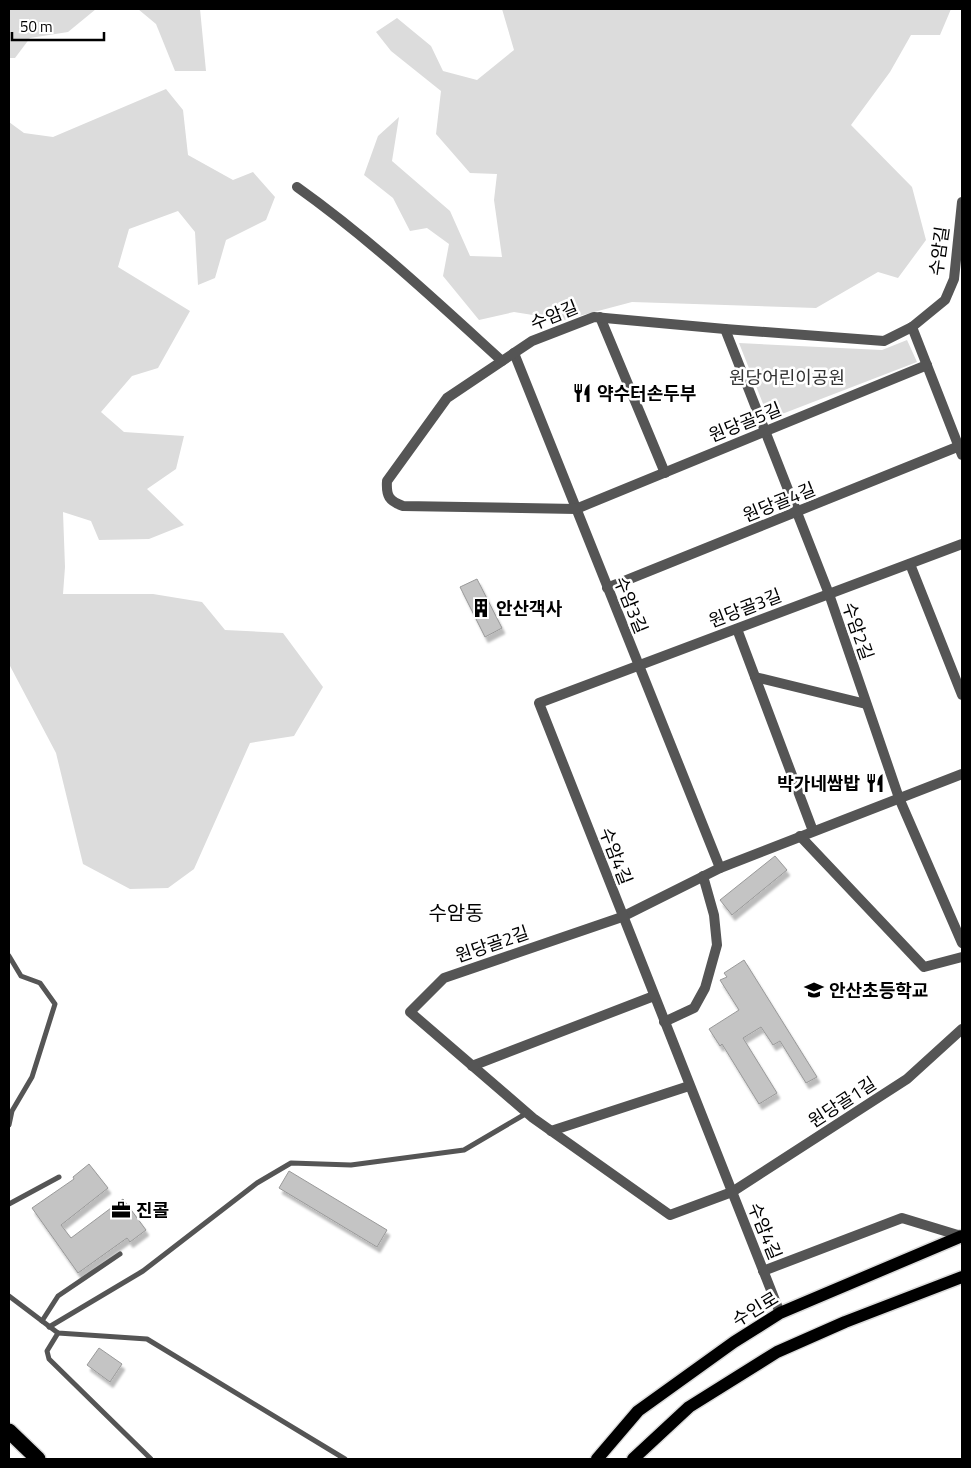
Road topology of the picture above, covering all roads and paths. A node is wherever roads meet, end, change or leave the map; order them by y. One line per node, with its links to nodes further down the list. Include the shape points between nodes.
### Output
1 (296, 187): 8 (street, via 340,218 396,265)
2 (962, 202): 3 (street, 수암길)
3 (960, 250): 5 (street, 수암길, via 954,279 945,300)
4 (600, 317): 6 (street, 수암길); 7 (street, 수암길, via 532,341); 12 (street)
5 (912, 327): 6 (street, 수암길, via 884,341); 9 (street)
6 (725, 329): 10 (street, 수암2길)
7 (514, 353): 8 (street, 수암길); 13 (street, 수암3길)
8 (502, 361): 13 (street, 수암길, via 448,398 387,481 386,493 392,502 403,506)
9 (927, 365): 10 (street, 원당골5길); 11 (street)
10 (765, 432): 12 (street, 원당골5길); 14 (street, 수암2길)
11 (961, 449): 14 (street, 원당골4길)
12 (665, 472): 13 (street, 원당골5길)
13 (576, 509): 17 (street, 수암3길)
14 (796, 512): 17 (street, 원당골4길); 18 (street, 수암2길)
15 (962, 544): 16 (street, 원당골3길)
16 (910, 564): 18 (street, 원당골3길); 22 (street)
17 (607, 588): 20 (street, 수암3길)
18 (828, 594): 19 (street, 원당골3길); 24 (street, 수암2길)
19 (737, 629): 20 (street, 원당골3길); 21 (street)
20 (638, 666): 23 (street, 원당골3길); 29 (street, 수암3길)
21 (755, 677): 24 (street); 27 (street)
22 (962, 695)
23 (539, 703): 31 (street, 수암4길)
24 (866, 704): 26 (street, 수암2길)
25 (962, 774): 26 (street, 원당골2길)
26 (899, 798): 27 (street, 원당골2길); 32 (street, 수암2길)
27 (814, 831): 28 (street, 원당골2길)
28 (800, 836): 29 (street, 원당골2길); 34 (street, via 924,967)
29 (720, 868): 30 (street, 원당골2길)
30 (703, 876): 31 (street, 원당골2길); 36 (street, via 714,915 717,945 705,988 694,1008)
31 (622, 917): 35 (street, 수암4길); 38 (street, 원당골2길, via 444,978 410,1012)
32 (962, 943)
33 (9, 956): 41 (lane, via 21,976 40,983 55,1004 32,1077 12,1111)
34 (962, 957)
35 (654, 996): 36 (street, 수암4길); 38 (street)
36 (664, 1022): 39 (street, 수암4길)
37 (962, 1029): 44 (street, 원당골1길, via 907,1079)
38 (472, 1066): 40 (street, 원당골2길)
39 (690, 1086): 42 (street); 44 (street, 수암4길)
40 (527, 1113): 42 (street, 원당골2길); 53 (lane, via 464,1150 351,1165 291,1163 257,1183 143,1271)
41 (9, 1125)
42 (551, 1132): 44 (street, 원당골2길, via 670,1215)
43 (59, 1177): 45 (lane)
44 (732, 1192): 48 (street, 수암4길)
45 (9, 1204)
46 (962, 1236): 48 (street, via 902,1218); 51 (main road, 수인로)
47 (120, 1254): 52 (lane, via 58,1296)
48 (763, 1271): 51 (street, 수암4길)
49 (962, 1277): 60 (main road, via 777,1352 689,1408)
50 (9, 1296): 52 (lane)
51 (780, 1312): 59 (main road, 수인로, via 638,1411)
52 (42, 1321): 53 (lane)
53 (49, 1327): 54 (lane)
54 (58, 1333): 57 (lane, via 47,1351 49,1359); 58 (lane, via 147,1339)
55 (9, 1431): 56 (highway)
56 (38, 1459)
57 (152, 1459)
58 (345, 1459)
59 (597, 1459)
60 (633, 1459)

